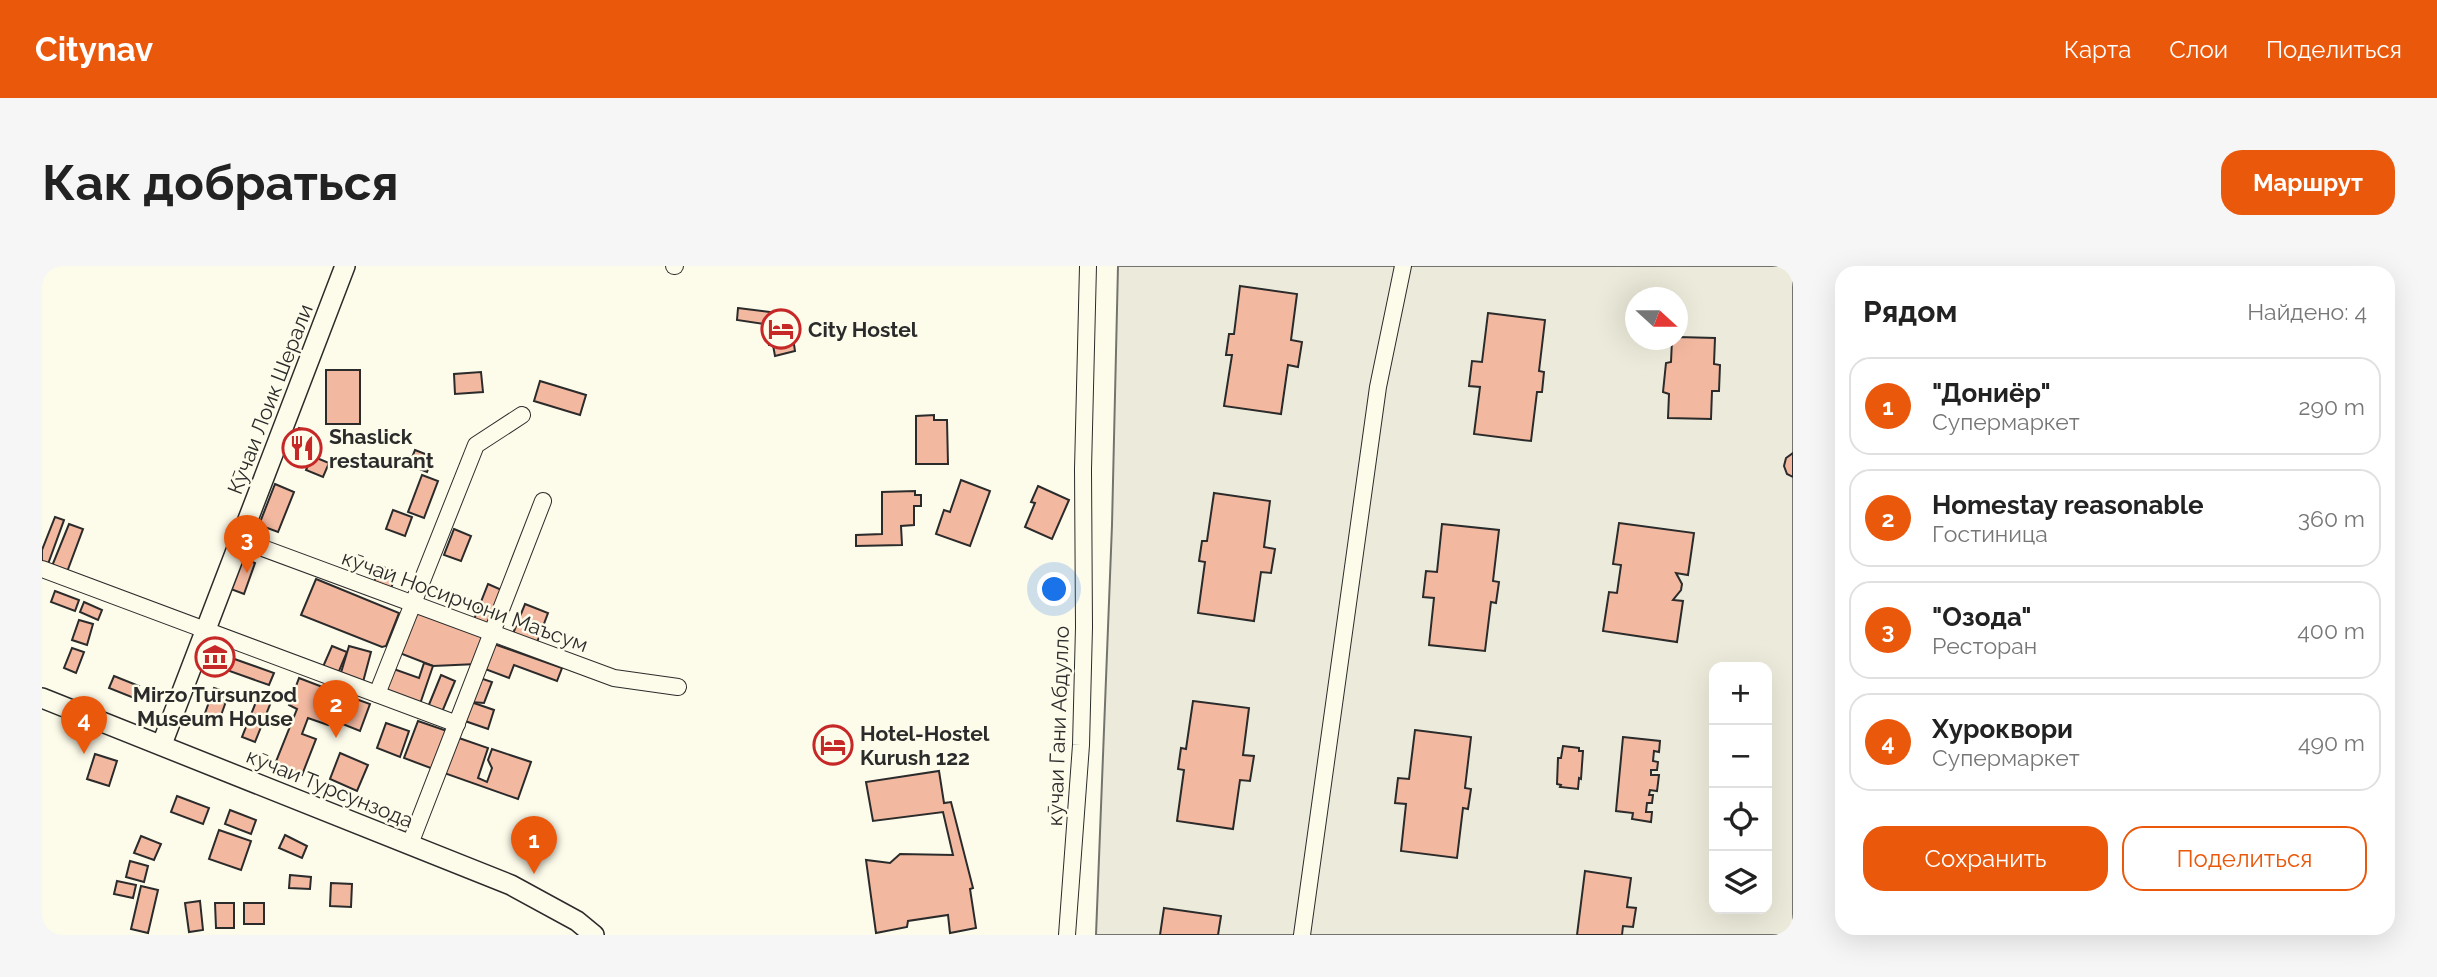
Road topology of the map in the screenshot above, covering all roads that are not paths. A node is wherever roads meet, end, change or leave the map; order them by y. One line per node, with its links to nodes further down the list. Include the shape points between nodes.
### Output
1 (345, 266): 6 (main road, Кӯчаи Лоик Шерали)
2 (1088, 266): 18 (street, кӯчаи Гани Абдулло, via 1081,745)
3 (1403, 266): 19 (street, via 1378,387)
4 (522, 415): 8 (street, via 476,446)
5 (543, 501): 10 (street)
6 (241, 540): 8 (street, кӯчаи Носирчони Маъсум); 9 (main road, Кӯчаи Лоик Шерали)
7 (42, 569): 9 (street)
8 (412, 604): 10 (street, кӯчаи Носирчони Маъсум); 12 (street)
9 (206, 629): 12 (street); 15 (main road, Кӯчаи Лоик Шерали)
10 (492, 634): 11 (street, кӯчаи Носирчони Маъсум, via 614,678); 14 (street)
11 (678, 687)
12 (377, 694): 14 (street)
13 (42, 698): 15 (main road, кӯчаи Турсунзода)
14 (457, 724): 16 (street)
15 (162, 744): 16 (main road, кӯчаи Турсунзода)
16 (410, 844): 17 (main road, кӯчаи Турсунзода, via 511,884 577,920)
17 (594, 935)
18 (1067, 935)
19 (1303, 935)

